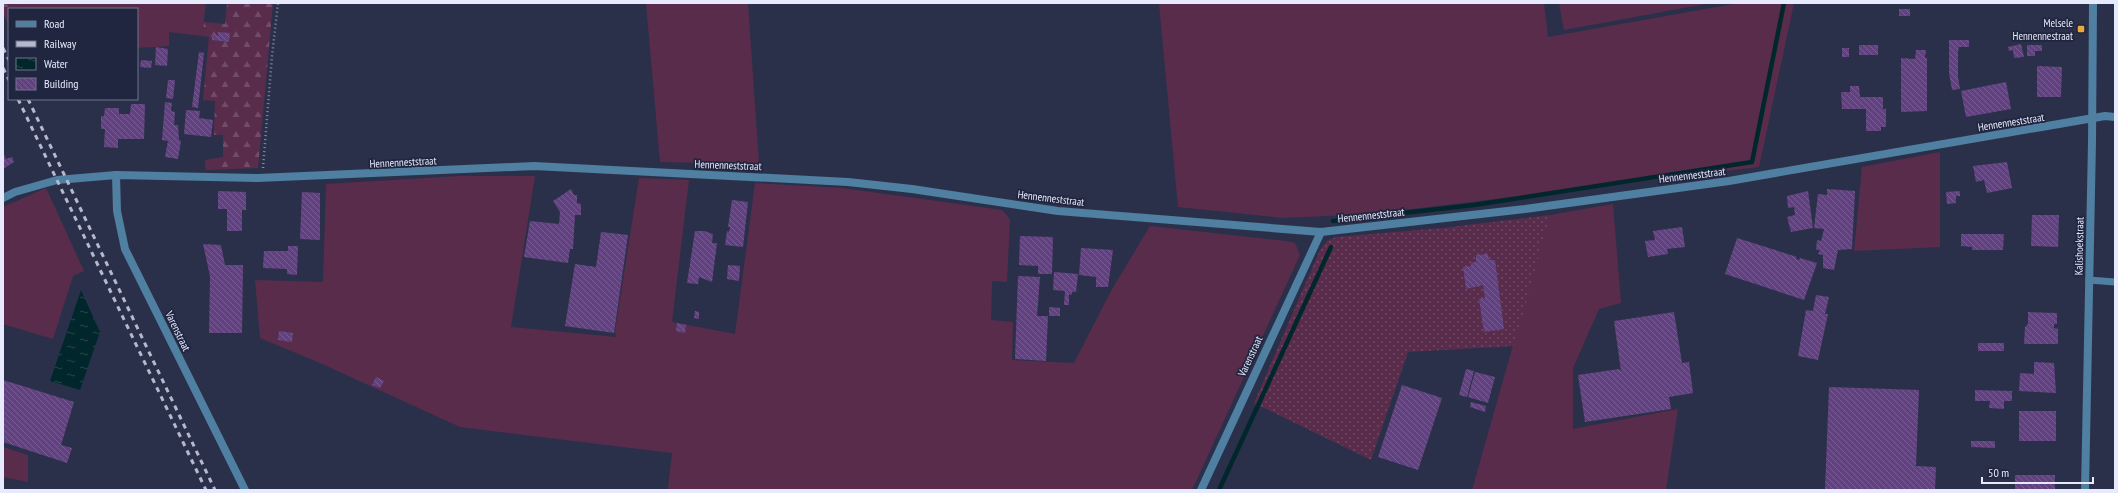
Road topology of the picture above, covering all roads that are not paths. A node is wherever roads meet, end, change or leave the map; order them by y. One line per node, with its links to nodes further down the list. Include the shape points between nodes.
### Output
1 (2093, 3): 3 (street, Kalishoekstraat)
2 (2115, 117): 3 (street, Hennenneststraat)
3 (2092, 119): 6 (street, Hennenneststraat, via 1729,181 1525,209); 7 (street, Kalishoekstraat)
4 (116, 175): 5 (street, Hennenneststraat, via 57,180); 6 (street, Hennenneststraat, via 263,178 534,166 848,182 1058,211); 9 (street, Varenstraat, via 117,210 125,249)
5 (3, 198)
6 (1320, 232): 10 (street, Varenstraat)
7 (2089, 280): 8 (lane); 11 (street, Kalishoekstraat)
8 (2115, 282)
9 (245, 490)
10 (1201, 490)
11 (2085, 490)

